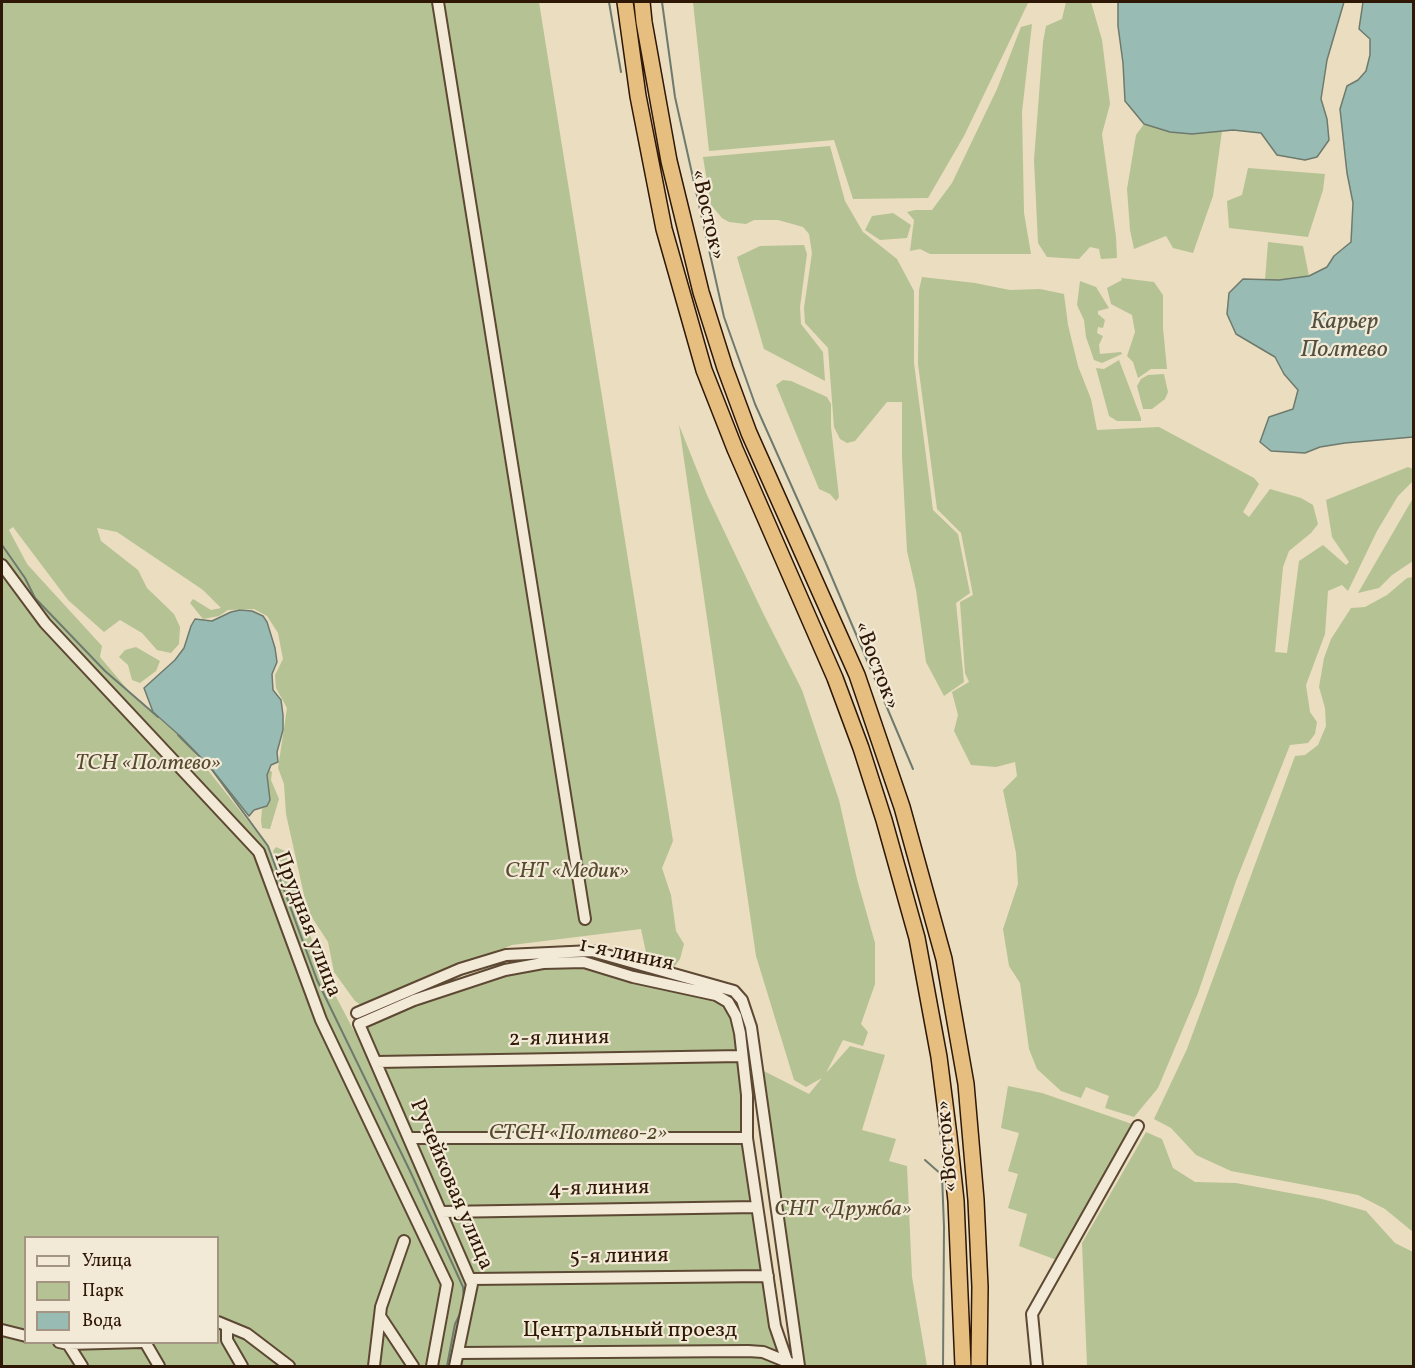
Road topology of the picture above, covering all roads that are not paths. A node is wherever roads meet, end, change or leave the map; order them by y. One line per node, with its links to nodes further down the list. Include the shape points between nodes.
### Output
1 (438, 2): 5 (street)
2 (625, 2): 35 (highway, «Восток», via 664,229 704,369 835,678 884,820 916,938 939,1057 953,1179)
3 (642, 2): 36 (highway, «Восток», via 669,161 704,303 749,433 857,675 902,807 944,959 966,1084 976,1200)
4 (2, 565): 32 (street, Прудная улица, via 45,623 259,852 321,1020 447,1284)
5 (585, 919)
6 (357, 1013): 34 (street, via 460,969 506,955 592,951 734,991 742,999 751,1027)
7 (359, 1024): 8 (street, 1-я линия, via 414,1000 505,970 543,963 584,962 716,995 728,1002 736,1016); 9 (street, Ручейковая улица)
8 (742, 1056): 9 (street, 2-я линия); 12 (street)
9 (376, 1062): 11 (street, Ручейковая улица)
10 (1138, 1126): 37 (street, via 1032,1314)
11 (409, 1138): 12 (street); 14 (street, Ручейковая улица)
12 (747, 1138): 13 (street)
13 (757, 1207): 14 (street, 4-я линия); 16 (street)
14 (441, 1212): 17 (street, Ручейковая улица)
15 (404, 1241): 18 (street)
16 (768, 1276): 17 (street, 5-я линия); 25 (street, via 775,1326)
17 (470, 1279): 24 (street, Ручейковая улица)
18 (380, 1316): 30 (street); 31 (street)
19 (222, 1324): 28 (street); 29 (street, via 247,1334)
20 (2, 1330): 21 (street)
21 (24, 1336)
22 (65, 1344): 26 (street)
23 (145, 1344): 27 (street)
24 (458, 1353): 25 (street, Центральный проезд, via 747,1351); 33 (street, Ручейковая улица)
25 (787, 1361): 34 (street, Центральный проезд)
26 (82, 1366)
27 (159, 1366)
28 (242, 1366)
29 (289, 1366)
30 (374, 1366)
31 (412, 1366)
32 (432, 1366)
33 (455, 1366)
34 (799, 1366)
35 (963, 1366)
36 (979, 1366)
37 (1037, 1366)

